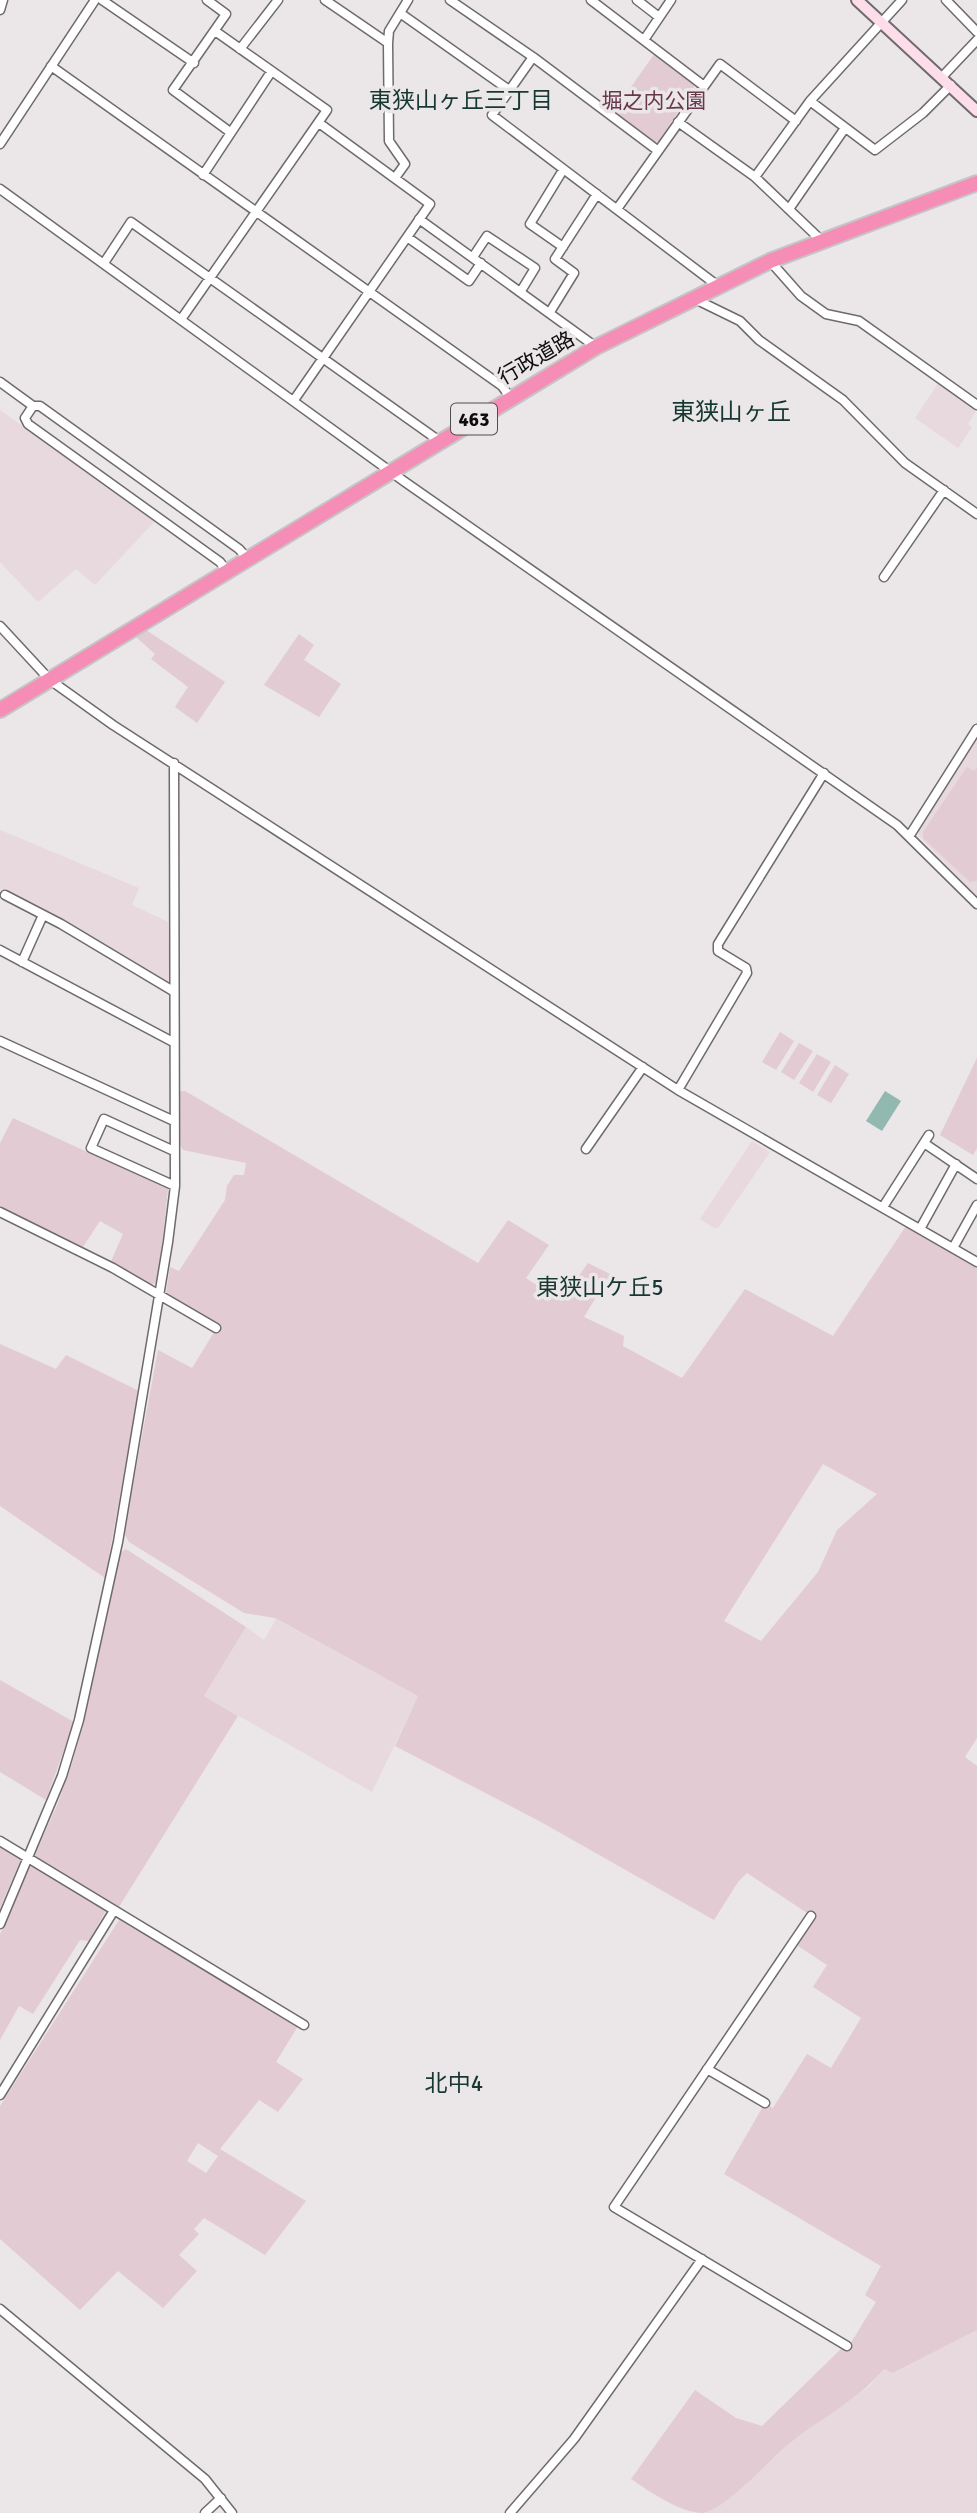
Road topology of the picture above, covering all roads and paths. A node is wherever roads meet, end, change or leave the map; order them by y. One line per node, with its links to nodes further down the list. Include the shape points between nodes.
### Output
1 (3, 0): 15 (street)
2 (95, 0): 27 (street)
3 (102, 0): 26 (street)
4 (207, 0): 19 (street, via 226,13)
5 (278, 0): 24 (street)
6 (325, 0): 23 (street)
7 (408, 0): 16 (street)
8 (450, 0): 25 (street)
9 (591, 0): 21 (street)
10 (637, 0): 17 (street)
11 (671, 0): 17 (street)
12 (858, 0): 18 (street)
13 (902, 0): 18 (street)
14 (946, 0): 20 (street)
15 (0, 10)
16 (400, 13): 23 (street, via 389,30); 31 (street)
17 (659, 17): 21 (street)
18 (881, 21): 29 (street); 32 (street)
19 (215, 31): 24 (street); 26 (street)
20 (977, 32)
21 (644, 40): 30 (street)
22 (977, 40): 29 (street)
23 (388, 43): 45 (street, via 389,141 405,164)
24 (240, 49): 28 (street)
25 (533, 57): 31 (street); 41 (street)
26 (194, 63): 38 (street, via 173,90)
27 (51, 66): 39 (street); 43 (street)
28 (271, 72): 36 (street, via 327,110); 38 (street)
29 (946, 81): 33 (street); 37 (street, via 923,113 875,150)
30 (704, 86): 34 (street, via 720,64); 35 (street)
31 (509, 90): 42 (street, via 492,115)
32 (810, 101): 34 (street); 37 (street)
33 (977, 111)
34 (796, 121): 44 (street)
35 (678, 122): 41 (street); 44 (street)
36 (319, 123): 45 (street); 51 (street)
37 (845, 128): 50 (street)
38 (230, 132): 43 (street)
39 (3, 133): 40 (street)
40 (0, 144)
41 (657, 150): 49 (street)
42 (563, 170): 48 (street); 55 (street, via 530,224)
43 (203, 175): 51 (street)
44 (755, 177): 50 (street)
45 (395, 178): 52 (street, via 430,204)
46 (977, 183): 54 (highway, 行政道路 / 463)
47 (0, 189): 58 (street)
48 (597, 194): 49 (street); 55 (street)
49 (617, 209): 60 (street)
50 (789, 209): 54 (street)
51 (256, 214): 59 (street); 62 (street)
52 (419, 219): 53 (street); 56 (street)
53 (407, 237): 56 (street, via 469,281); 62 (street)
54 (823, 242): 57 (highway, 行政道路 / 463)
55 (563, 247): 64 (street, via 555,259 573,272)
56 (477, 260): 61 (street); 61 (street, via 487,236 535,268)
57 (770, 261): 60 (highway, 行政道路 / 463); 71 (street, via 801,296 826,314 859,321)
58 (104, 263): 59 (street, via 131,222); 65 (street)
59 (211, 277): 65 (street); 67 (street)
60 (718, 286): 63 (highway, 行政道路 / 463)
61 (521, 291): 64 (street)
62 (368, 292): 67 (street); 69 (street, via 502,386)
63 (692, 298): 66 (highway, 行政道路 / 463); 75 (street, via 740,321 758,340 843,400 905,463)
64 (550, 312): 66 (street)
65 (182, 318): 70 (street)
66 (596, 347): 69 (highway, 行政道路 / 463)
67 (323, 357): 70 (street); 73 (street)
68 (0, 382): 72 (street)
69 (510, 397): 73 (highway, 行政道路 / 463)
70 (294, 400): 74 (street)
71 (977, 405)
72 (33, 406): 77 (street, via 40,406); 78 (street, via 25,418 28,424)
73 (438, 440): 74 (highway, 行政道路 / 463)
74 (391, 470): 77 (highway, 行政道路 / 463); 85 (street)
75 (944, 490): 76 (street); 79 (street)
76 (977, 514)
77 (247, 558): 78 (highway, 行政道路 / 463)
78 (226, 570): 81 (highway, 行政道路 / 463)
79 (884, 578)
80 (0, 626): 81 (street)
81 (50, 680): 82 (highway, 行政道路 / 463); 84 (street)
82 (0, 710)
83 (977, 729): 86 (street)
84 (174, 763): 92 (street); 95 (street)
85 (824, 774): 86 (street); 96 (street, via 718,944 718,951 746,968 747,974)
86 (910, 835): 88 (street)
87 (5, 895): 89 (street)
88 (977, 904)
89 (43, 915): 91 (street); 92 (street)
90 (0, 950): 91 (street)
91 (22, 962): 94 (street)
92 (173, 990): 94 (street)
93 (0, 1041): 97 (street)
94 (173, 1042): 97 (street)
95 (643, 1067): 96 (street); 98 (street)
96 (678, 1090): 104 (street)
97 (174, 1121): 99 (street)
98 (586, 1149)
99 (174, 1151): 102 (street); 102 (street, via 104,1119 91,1149)
100 (956, 1164): 101 (street); 104 (street, via 926,1139); 106 (street)
101 (977, 1179)
102 (175, 1186): 109 (street)
103 (977, 1205): 107 (street)
104 (883, 1207): 106 (street)
105 (0, 1212): 109 (street)
106 (920, 1228): 107 (street)
107 (953, 1248): 108 (street)
108 (977, 1262)
109 (160, 1294): 110 (street); 112 (street, via 117,1542 79,1720 62,1776)
110 (216, 1328)
111 (0, 1842): 112 (street)
112 (27, 1858): 113 (street); 115 (street)
113 (113, 1912): 116 (street); 118 (street)
114 (811, 1916): 117 (street)
115 (0, 1924)
116 (304, 2025)
117 (707, 2069): 119 (street); 120 (street, via 614,2207)
118 (0, 2095)
119 (765, 2103)
120 (702, 2259): 122 (street); 126 (street, via 574,2439)
121 (0, 2309): 123 (street, via 205,2479)
122 (847, 2346)
123 (220, 2498): 124 (street); 125 (street)
124 (205, 2513)
125 (232, 2513)
126 (510, 2513)

